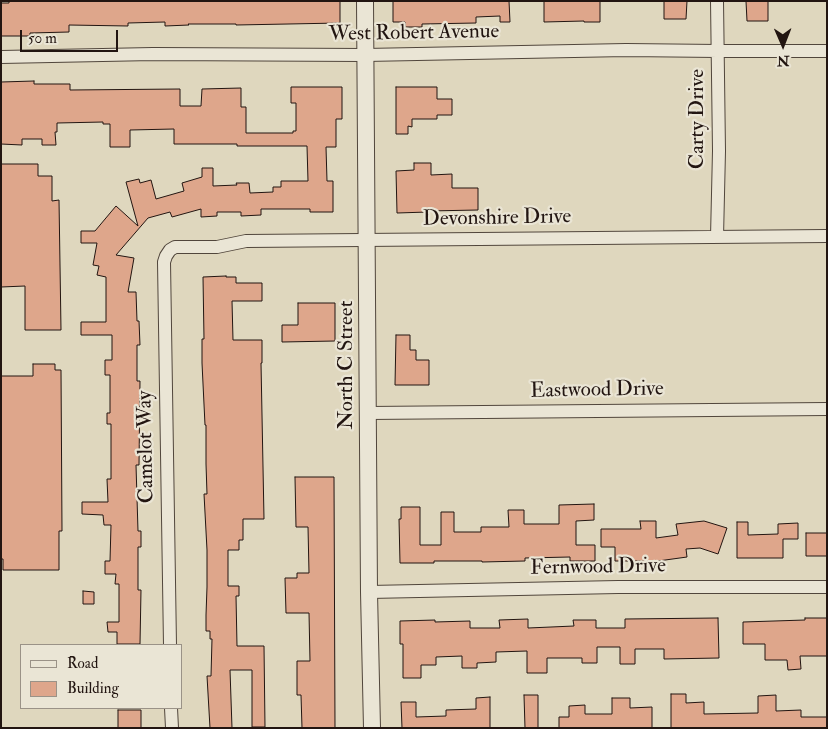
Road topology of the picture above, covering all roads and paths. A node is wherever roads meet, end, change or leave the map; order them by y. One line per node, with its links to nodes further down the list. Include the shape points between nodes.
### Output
1 (366, 1): 5 (street, North C Street)
2 (717, 1): 3 (street, Carty Drive)
3 (718, 51): 4 (street, West Robert Avenue); 5 (street, West Robert Avenue); 8 (street, Carty Drive)
4 (827, 51)
5 (365, 55): 6 (street, West Robert Avenue); 9 (street, North C Street)
6 (1, 57)
7 (827, 236): 8 (street, Devonshire Drive)
8 (717, 237): 9 (street, Devonshire Drive)
9 (368, 241): 10 (street, Devonshire Drive, via 246,241); 12 (street, North C Street)
10 (170, 250): 15 (street, Camelot Way, via 164,262)
11 (827, 409): 12 (street, Eastwood Drive)
12 (368, 413): 14 (street, North C Street)
13 (827, 587): 14 (street, Fernwood Drive)
14 (369, 592): 18 (street, North C Street)
15 (170, 644)
16 (171, 709): 17 (street)
17 (172, 728)
18 (372, 728)

